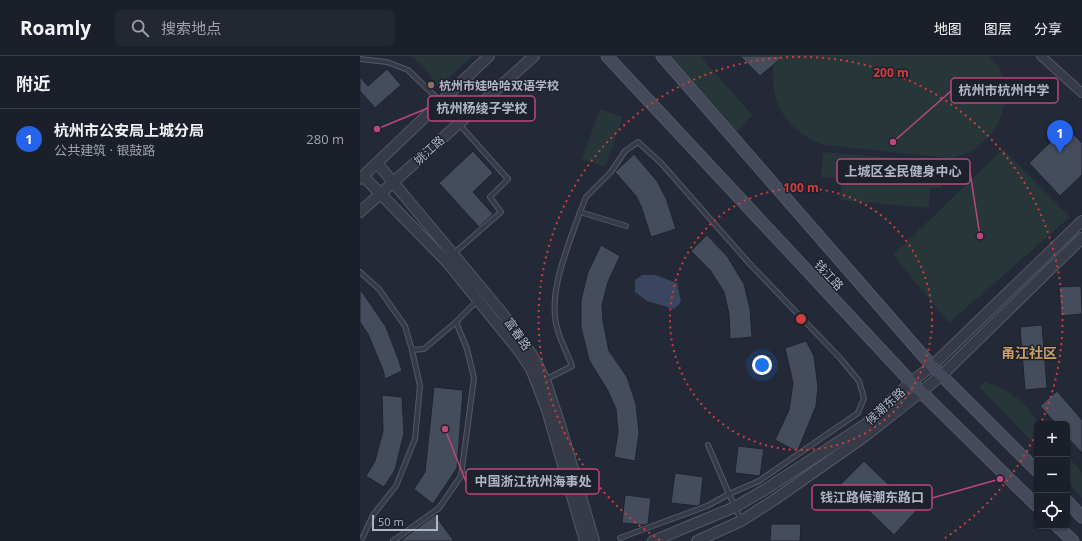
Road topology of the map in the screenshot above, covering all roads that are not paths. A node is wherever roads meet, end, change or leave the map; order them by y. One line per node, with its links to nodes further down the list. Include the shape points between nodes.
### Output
1 (489, 56): 8 (street)
2 (534, 56): 9 (street, 姚江路)
3 (607, 56): 27 (main road, 钱江路)
4 (662, 56): 24 (main road, 钱江路)
5 (1041, 56): 7 (street)
6 (360, 59): 8 (lane, via 386,62 408,70)
7 (1082, 93)
8 (441, 102): 10 (street)
9 (459, 123): 12 (street, 姚江路); 19 (lane, via 508,179 490,197 501,212)
10 (377, 163): 11 (street); 12 (street, 富春路)
11 (362, 177): 13 (street, 富春路)
12 (393, 182): 13 (street, 姚江路); 19 (street, 富春路)
13 (380, 194): 14 (street, 姚江路); 21 (street, 富春路)
14 (360, 212)
15 (580, 212): 17 (lane); 26 (lane, via 563,258 554,299 558,331 572,366); 31 (lane, via 586,197 611,172 625,151 638,142 661,163 749,263 859,381 864,398 858,413 759,481)
16 (1082, 221): 24 (street, 候潮东路)
17 (626, 226)
18 (1082, 238): 25 (street, 候潮东路)
19 (453, 254): 21 (street, 富春路)
20 (360, 272): 23 (lane, via 380,289 405,326)
21 (482, 296): 22 (lane); 26 (street, 富春路, via 503,314 532,355); 41 (street, 富春路, via 531,369 538,384)
22 (456, 322): 23 (lane, via 424,349); 40 (lane, via 474,378 461,476 439,508)
23 (412, 350): 39 (lane, via 420,386 415,439 396,486 373,515)
24 (932, 366): 25 (main road, 钱江路); 27 (street, 候潮东路)
25 (942, 375): 28 (street, 候潮东路); 30 (main road, 钱江路)
26 (545, 380): 42 (street, 富春路)
27 (911, 382): 28 (main road, 钱江路); 34 (street, 候潮东路, via 866,424)
28 (921, 392): 32 (main road, 钱江路); 36 (street, 候潮东路, via 866,436)
29 (708, 445): 31 (lane)
30 (1034, 468)
31 (729, 494): 34 (lane); 38 (lane, via 707,506)
32 (1034, 503)
33 (1070, 504): 35 (main road)
34 (735, 507): 36 (lane); 43 (street, 候潮东路)
35 (1082, 517)
36 (741, 521): 44 (street, 候潮东路)
37 (1060, 529): 45 (main road)
38 (620, 538)
39 (361, 541)
40 (393, 541)
41 (585, 541)
42 (594, 541)
43 (652, 541)
44 (697, 541)
45 (1073, 541)

